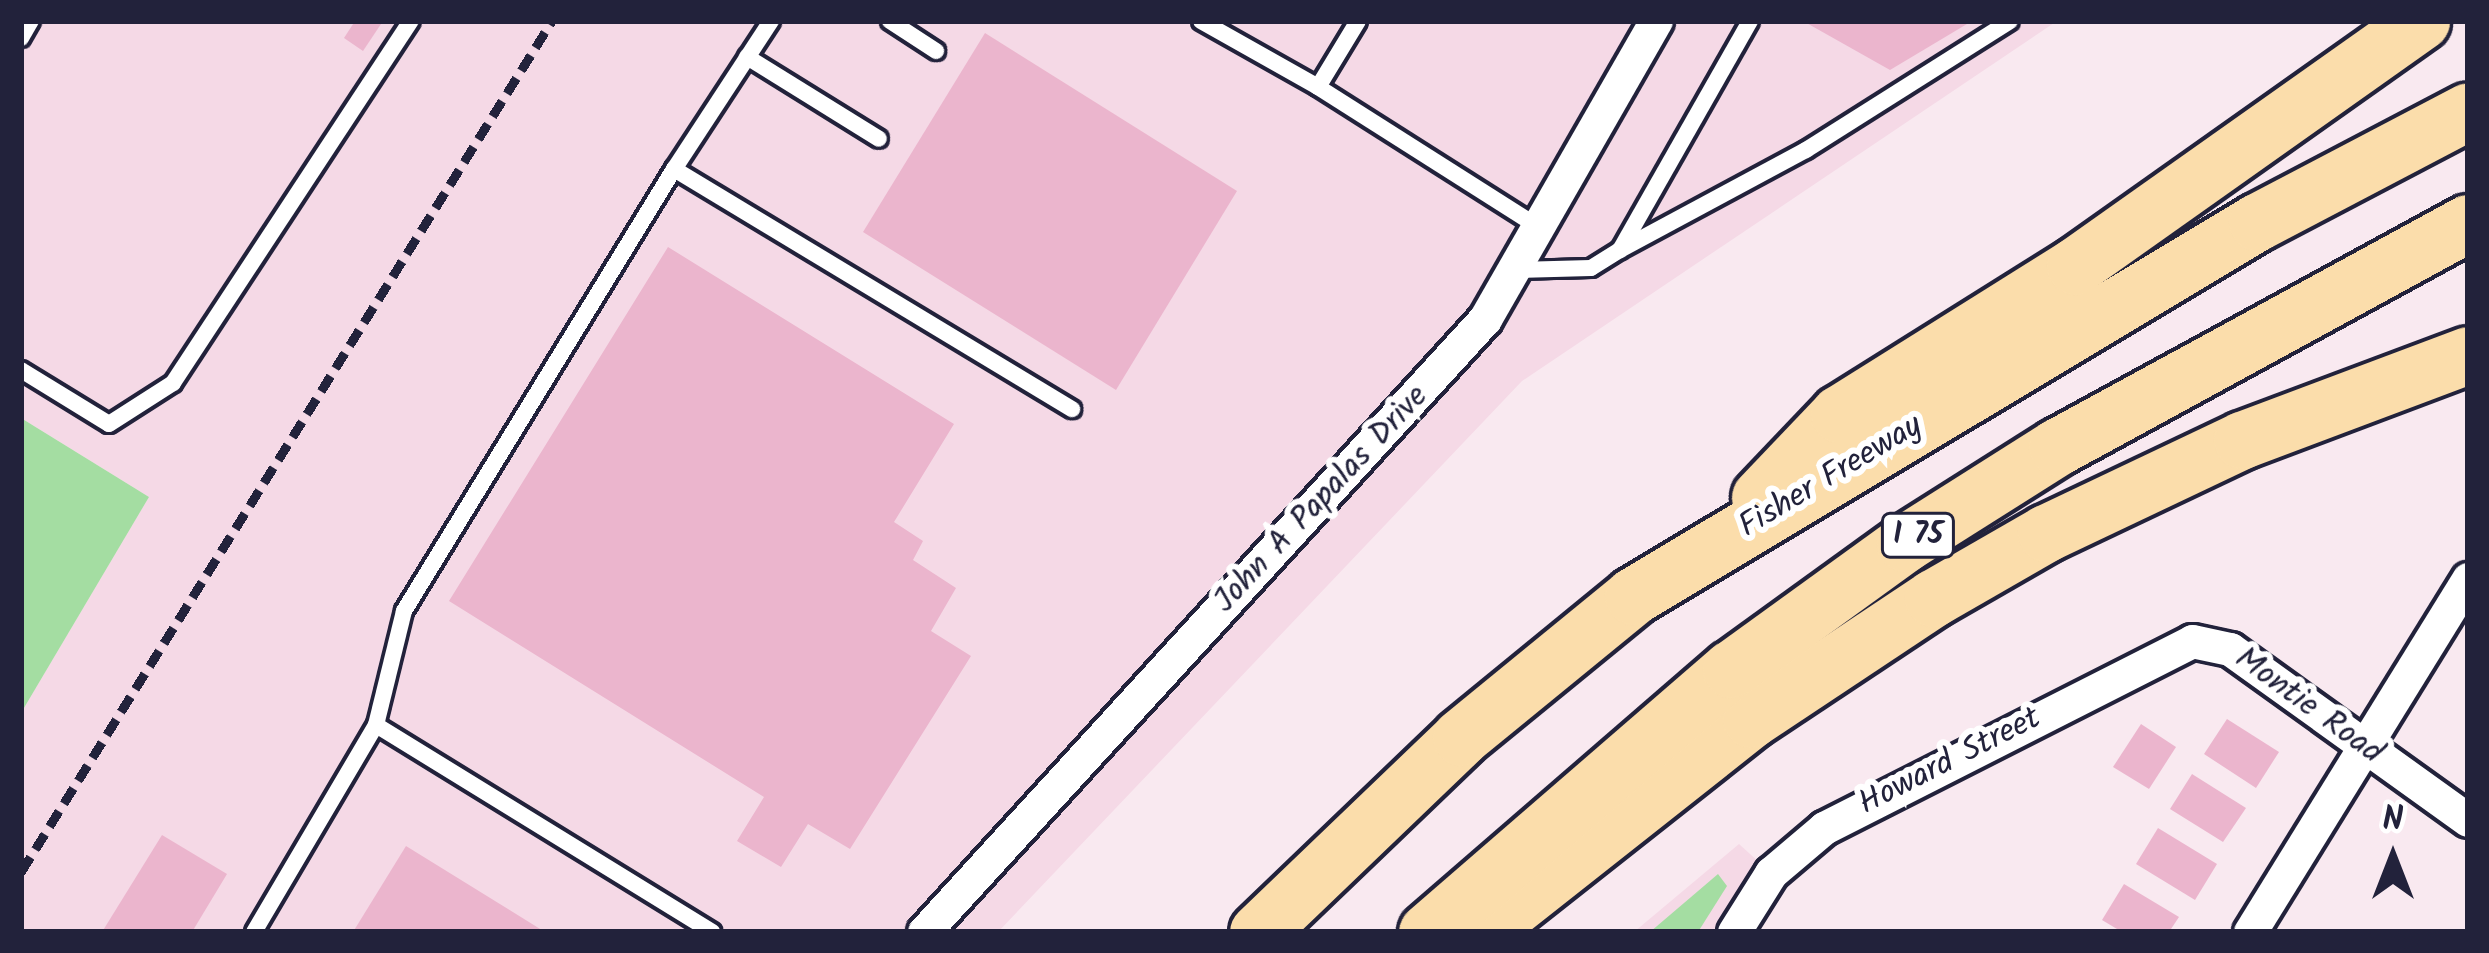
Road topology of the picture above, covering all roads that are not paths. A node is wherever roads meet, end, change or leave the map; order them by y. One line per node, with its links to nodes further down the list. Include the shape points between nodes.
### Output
1 (31, 21): 11 (lane)
2 (411, 21): 23 (lane, via 173,383 109,424)
3 (771, 21): 13 (lane)
4 (890, 21): 12 (lane)
5 (1201, 21): 14 (lane)
6 (1358, 21): 14 (lane)
7 (1656, 21): 19 (street, John A Papalas Drive)
8 (1750, 21): 20 (lane)
9 (2009, 21): 20 (lane, via 1806,150)
10 (2421, 21): 25 (highway, via 2075,266 1839,414)
11 (21, 38)
12 (936, 51)
13 (747, 57): 16 (lane); 17 (lane)
14 (1318, 87): 19 (lane)
15 (2468, 111): 25 (highway, Fisher Freeway, via 2257,222)
16 (879, 139)
17 (674, 169): 24 (lane); 28 (lane, via 404,610)
18 (2468, 223): 35 (highway, I 75, via 2057,447 1905,543 1731,669)
19 (1539, 227): 21 (street, John A Papalas Drive)
20 (1619, 250): 21 (lane, via 1591,268)
21 (1517, 271): 33 (street, John A Papalas Drive, via 1449,363)
22 (2468, 355): 36 (highway, via 2242,440 2046,533 1933,598 1751,719)
23 (21, 370)
24 (1072, 410)
25 (1707, 551): 34 (highway, Fisher Freeway, via 1633,596 1461,737)
26 (2468, 579): 29 (street)
27 (2204, 641): 29 (street, Montie Road, via 2230,649); 37 (street, Howard Street, via 2175,647 1824,827 1771,873)
28 (376, 725): 31 (lane); 32 (lane)
29 (2363, 747): 30 (street, Montie Road); 38 (street)
30 (2468, 820)
31 (254, 932)
32 (712, 932)
33 (924, 932)
34 (1258, 932)
35 (1427, 932)
36 (1482, 932)
37 (1734, 932)
38 (2249, 932)

